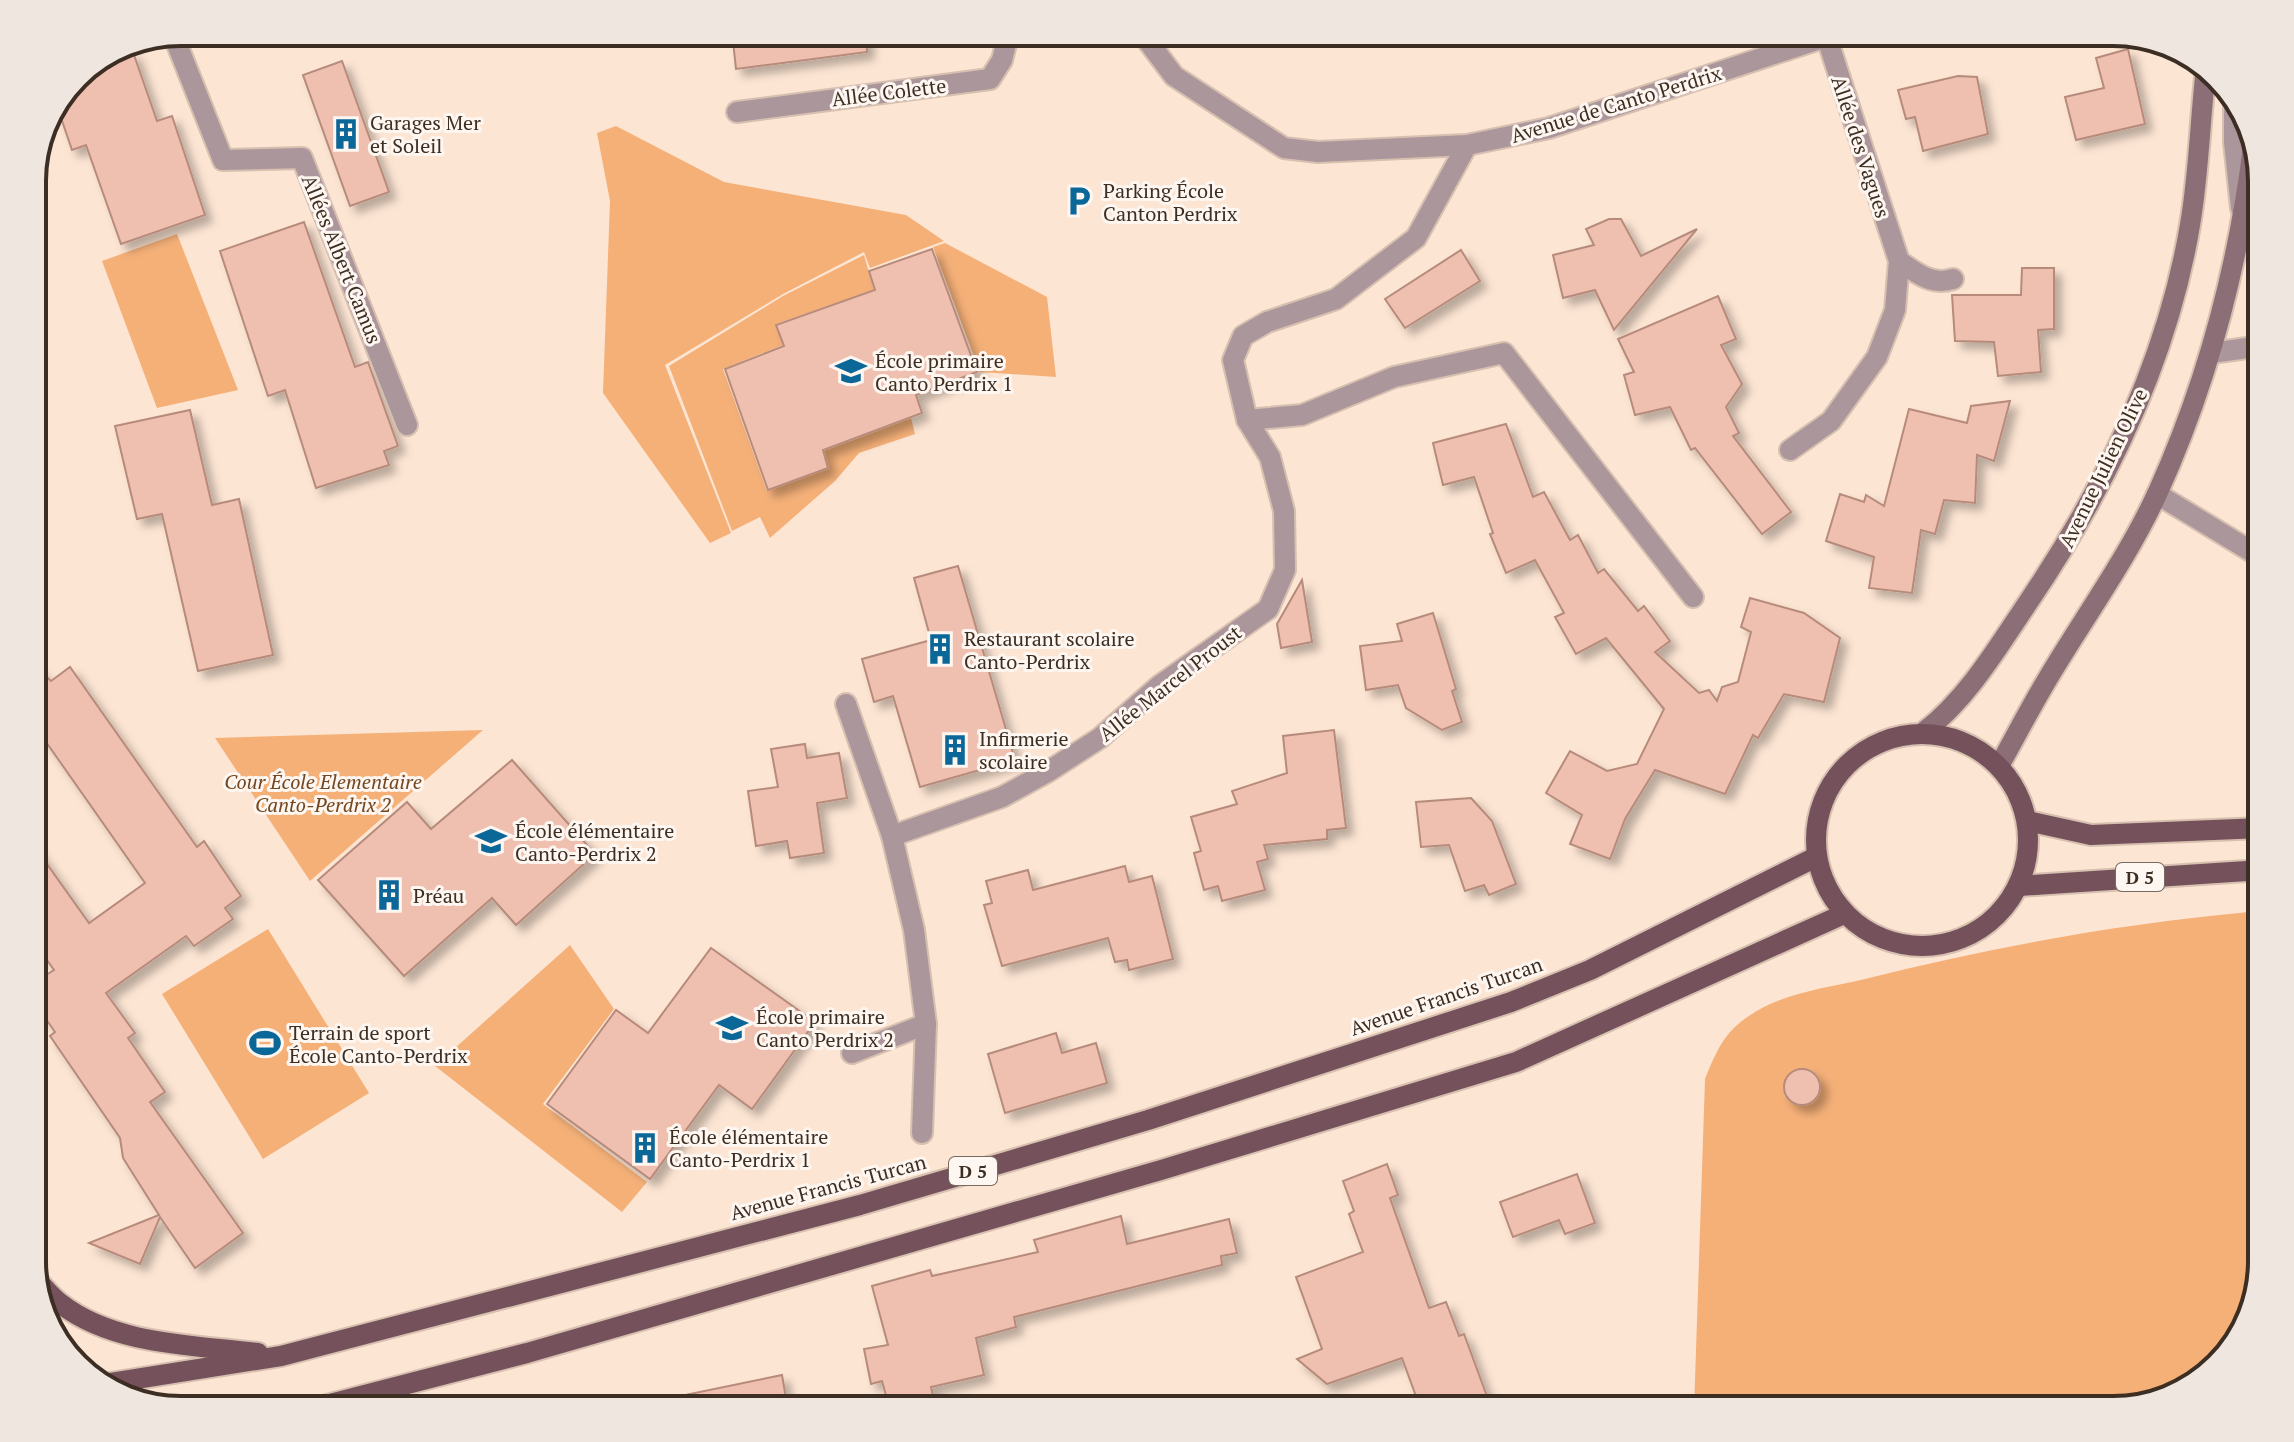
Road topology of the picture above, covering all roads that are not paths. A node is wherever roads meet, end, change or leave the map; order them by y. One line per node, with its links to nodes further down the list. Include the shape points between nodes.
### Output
1 (178, 46): 17 (street, Allées Albert Camus, via 223,160 302,158)
2 (1006, 46): 7 (street, Allée Colette, via 990,79)
3 (1152, 46): 9 (street, Avenue de Canto Perdrix, via 1174,76 1284,148 1318,152)
4 (1794, 46): 9 (street, Avenue de Canto Perdrix, via 1549,128)
5 (1834, 46): 12 (street, Allée des Vagues)
6 (2204, 83): 23 (main road, Avenue Julien Olive, via 2190,224 2167,325 2134,415 2068,543 1949,712)
7 (737, 112)
8 (2234, 122): 11 (street)
9 (1467, 145): 16 (street, Allée Marcel Proust, via 1416,238 1336,299 1267,322 1243,336 1233,360)
10 (2248, 186): 11 (main road)
11 (2243, 224): 15 (main road)
12 (1899, 261): 13 (street, via 1941,283); 18 (street, Allée des Vagues, via 1895,310 1877,357 1831,421)
13 (1953, 279)
14 (2248, 348): 15 (street)
15 (2211, 353): 19 (main road)
16 (1247, 420): 21 (street, via 1302,415 1394,377 1504,353); 27 (street, Allée Marcel Proust, via 1270,457 1284,511 1285,570 1268,609 1049,771 1002,797)
17 (407, 425)
18 (1790, 450)
19 (2157, 494): 20 (street); 24 (main road)
20 (2248, 548)
21 (1693, 597)
22 (846, 704): 27 (street)
23 (1924, 732): 24 (main road, via 1965,741); 28 (main road, via 1864,749 1854,760 1824,796)
24 (1999, 766): 25 (main road, via 2017,791)
25 (2028, 821): 26 (main road, D 5, via 2091,835); 30 (main road, via 2028,854)
26 (2248, 829)
27 (892, 836): 32 (street, via 914,930)
28 (1816, 857): 31 (main road, via 1825,887); 36 (main road, Avenue Francis Turcan / D 5, via 1590,970 1496,1007 1148,1120 860,1205)
29 (2248, 871): 30 (main road, D 5)
30 (2019, 886): 31 (main road, via 1987,926 1939,946 1887,942)
31 (1844, 914): 38 (main road, via 1516,1062 1161,1170)
32 (926, 1024): 33 (street); 34 (street)
33 (852, 1053)
34 (922, 1133)
35 (51, 1294): 36 (main road, via 102,1326 140,1337)
36 (281, 1356): 37 (main road, Avenue Francis Turcan / D 5)
37 (120, 1381)
38 (372, 1396)

